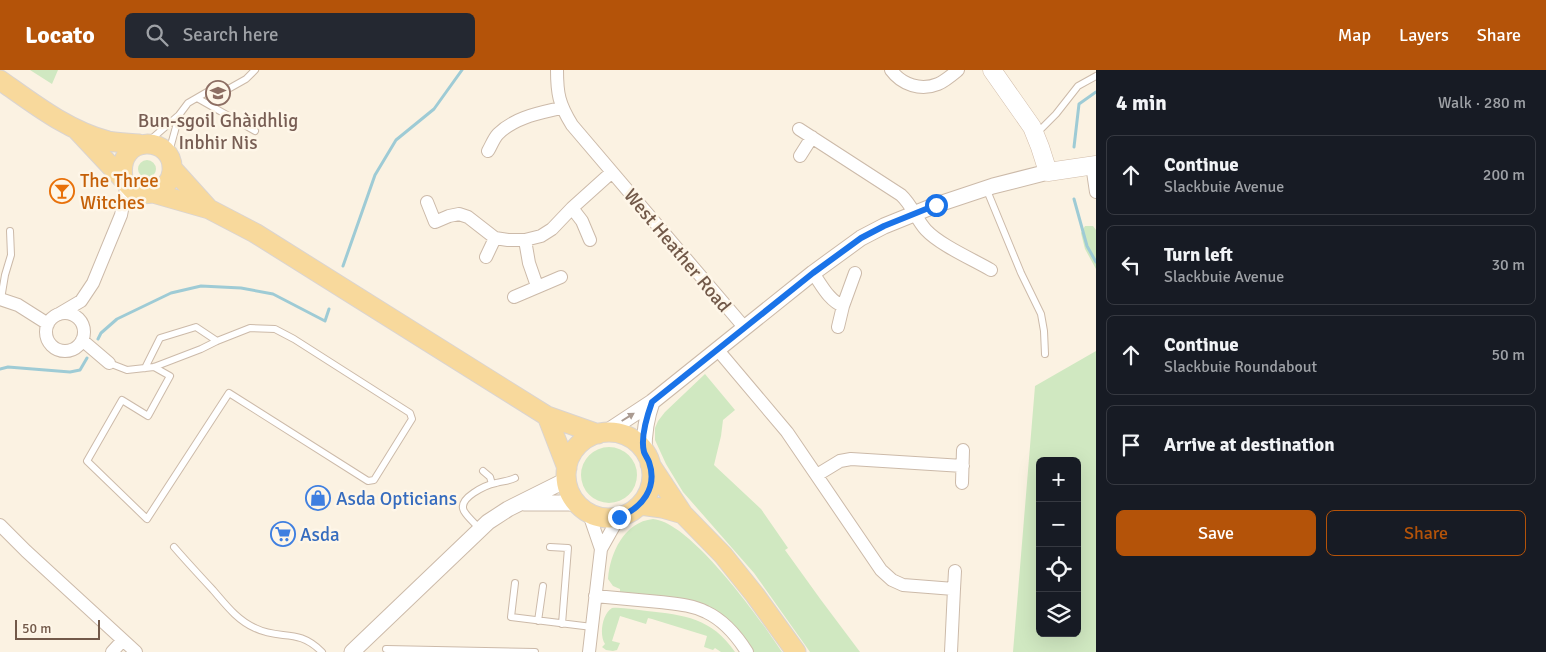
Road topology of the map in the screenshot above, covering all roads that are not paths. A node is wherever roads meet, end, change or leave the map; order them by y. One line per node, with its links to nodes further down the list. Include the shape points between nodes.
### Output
1 (255, 70): 8 (lane, via 230,88 207,92)
2 (557, 70): 9 (street, West Heather Road)
3 (891, 70): 4 (street, via 903,81 928,87)
4 (958, 70)
5 (992, 70): 14 (main road)
6 (1096, 76): 14 (lane, via 1078,86)
7 (0, 80): 11 (main road)
8 (197, 98): 10 (lane, via 188,103); 13 (lane)
9 (562, 108): 17 (street, via 533,114 516,122 498,134); 21 (street, West Heather Road, via 572,125)
10 (179, 115): 16 (lane); 19 (lane)
11 (76, 129): 16 (main road, via 109,141); 23 (main road)
12 (799, 129): 15 (street)
13 (255, 131)
14 (1035, 135): 22 (main road)
15 (812, 137): 18 (street); 29 (street, via 901,195)
16 (143, 144): 19 (main road, via 158,146); 23 (main road, via 131,148 121,168)
17 (488, 151)
18 (800, 156)
19 (170, 162): 23 (main road, via 171,176 163,188); 28 (main road)
20 (1094, 165): 22 (main road); 25 (street)
21 (612, 172): 27 (street, West Heather Road); 48 (street, West Heather Road)
22 (1048, 172): 24 (street)
23 (136, 187): 28 (main road); 30 (street); 30 (street)
24 (986, 188): 29 (street); 53 (lane, via 1041,314)
25 (1096, 192)
26 (427, 202): 32 (street, via 435,222 458,214 468,217)
27 (572, 208): 33 (street, West Heather Road, via 552,229); 34 (street)
28 (209, 210): 58 (main road, via 256,233)
29 (914, 213): 36 (street, via 937,239); 37 (street, via 861,238)
30 (120, 215): 43 (street, via 93,284)
31 (10, 230): 42 (lane, via 10,255)
32 (495, 238): 33 (street, West Heather Road); 35 (street)
33 (525, 240): 40 (street)
34 (590, 240)
35 (486, 257)
36 (991, 270)
37 (813, 273): 44 (street, via 832,299); 48 (street)
38 (855, 274): 44 (street)
39 (561, 277): 40 (street)
40 (537, 286): 41 (street)
41 (514, 297)
42 (0, 299): 46 (street, via 18,305)
43 (81, 301): 45 (street); 47 (street)
44 (843, 306): 49 (street)
45 (59, 314): 46 (street); 47 (street, via 76,316)
46 (48, 324): 50 (street, via 49,341 57,349 74,348)
47 (83, 325): 50 (street)
48 (744, 327): 52 (street)
49 (838, 327)
50 (82, 340): 54 (street)
51 (217, 341): 55 (lane); 55 (lane, via 250,328 274,329 410,413 412,418 374,480 368,481 229,393 147,519 87,461 122,400 148,416 170,376); 56 (lane, via 196,327 160,338)
52 (717, 349): 57 (street); 65 (street, via 787,432)
53 (1045, 354)
54 (109, 363): 56 (lane, via 127,370)
55 (154, 367): 56 (lane)
56 (145, 368)
57 (652, 402): 59 (street, one-way to 57); 61 (street, via 644,431)
58 (547, 416): 59 (main road); 64 (main road)
59 (602, 433): 61 (main road, via 620,434 633,440); 64 (main road, via 577,446 570,456)
60 (963, 450): 62 (street)
61 (647, 457): 70 (main road, via 652,474); 72 (main road)
62 (963, 466): 65 (street, via 851,460 840,461); 67 (street)
63 (483, 471): 68 (lane)
64 (566, 474): 69 (street); 71 (main road, via 569,492)
65 (817, 475): 82 (street, via 892,580 904,585)
66 (515, 478): 68 (lane)
67 (962, 482)
68 (492, 484): 75 (lane, via 469,496 463,504 465,512)
69 (520, 503): 71 (street); 75 (street)
70 (640, 505): 72 (main road); 73 (main road)
71 (583, 508): 73 (main road, via 604,518); 78 (street)
72 (683, 514): 96 (main road, via 723,555)
73 (619, 517): 78 (street)
74 (0, 525): 87 (street)
75 (480, 529): 92 (street)
76 (550, 547): 85 (lane, via 568,548)
77 (174, 548): 91 (lane, via 238,618 267,633 306,639)
78 (601, 549): 83 (street)
79 (955, 571): 82 (street)
80 (515, 583): 84 (lane, via 511,617)
81 (543, 586): 84 (lane)
82 (954, 589): 97 (street)
83 (595, 596): 86 (street); 95 (street, via 674,604 706,612 733,633)
84 (538, 621): 85 (lane)
85 (562, 624): 86 (lane)
86 (592, 627): 94 (street)
87 (123, 640): 89 (street); 90 (street)
88 (386, 649): 93 (lane)
89 (112, 652)
90 (136, 652)
91 (322, 652)
92 (352, 652)
93 (536, 652)
94 (589, 652)
95 (747, 652)
96 (796, 652)
97 (951, 652)

